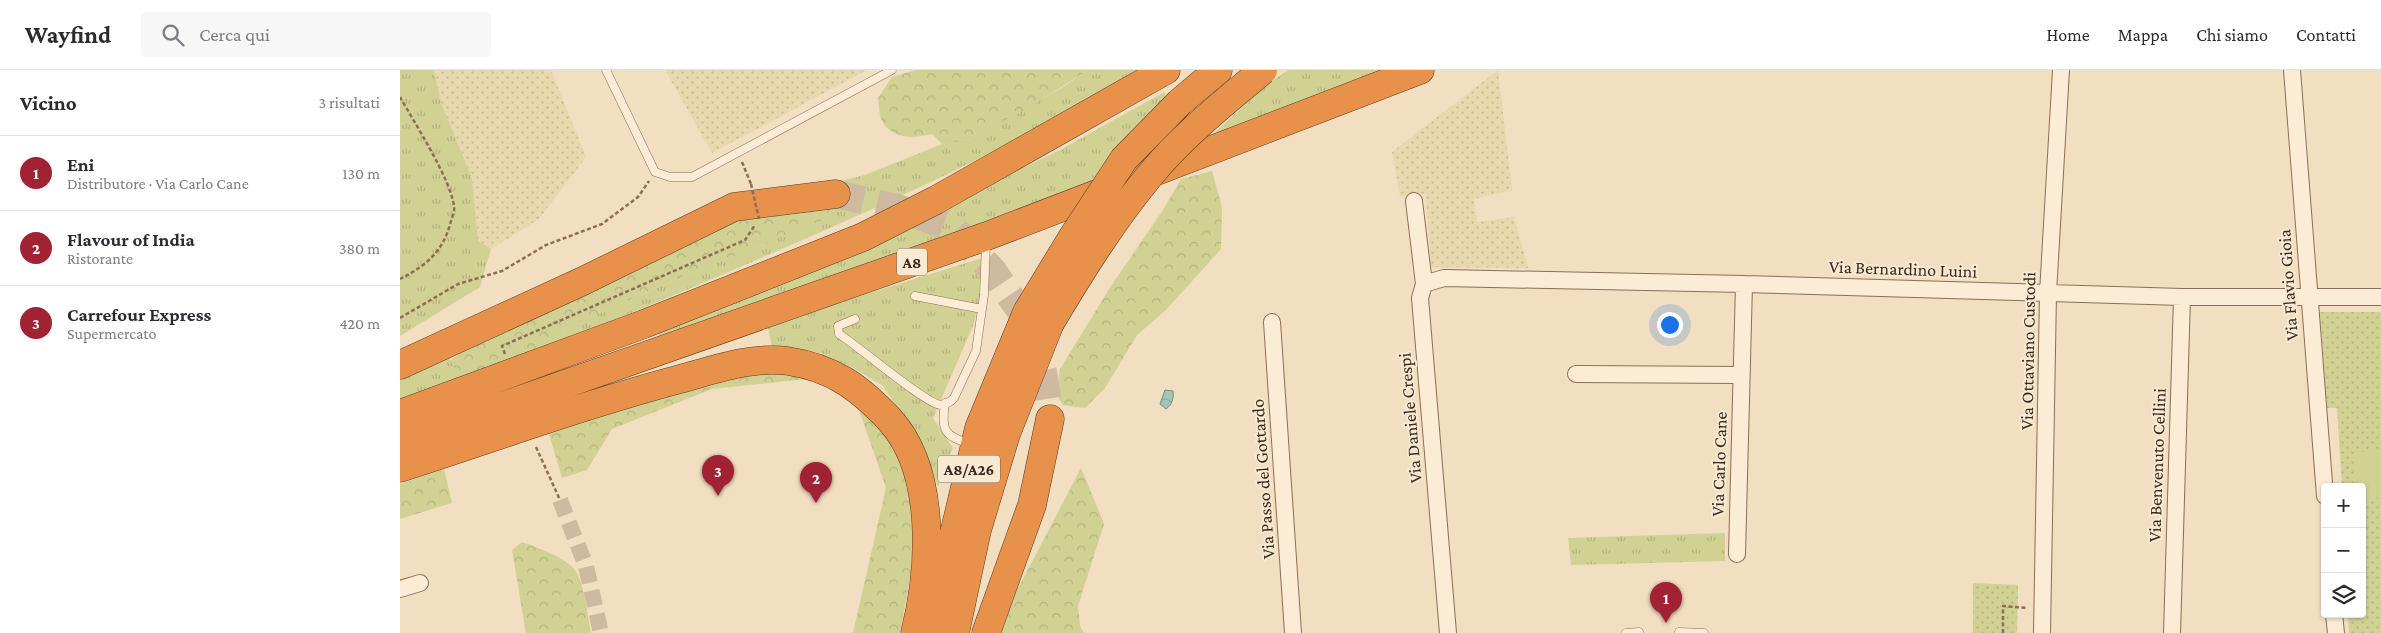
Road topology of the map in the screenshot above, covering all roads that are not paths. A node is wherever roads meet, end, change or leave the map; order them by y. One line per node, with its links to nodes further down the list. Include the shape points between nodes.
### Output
1 (606, 70): 2 (lane, via 655,172 670,177 692,177)
2 (892, 70)
3 (1166, 70): 27 (highway, A8, via 936,200 863,237 644,324)
4 (1218, 70): 20 (highway, bridge, via 1180,102 1124,159 1072,238)
5 (1263, 70): 20 (highway, bridge, via 1200,123 1151,174)
6 (1420, 70): 11 (highway, A8)
7 (2061, 70): 14 (street, Via Ottaviano Custodi)
8 (2292, 70): 16 (street, Via Flavio Gioia)
9 (836, 194): 23 (highway, via 734,207)
10 (1414, 200): 12 (street, Via Daniele Crespi)
11 (987, 236): 19 (lane); 29 (highway, A8)
12 (1424, 284): 13 (street, Via Bernardino Luini, via 1444,278); 44 (street, Via Daniele Crespi, via 1420,298)
13 (1744, 284): 14 (street, Via Bernardino Luini); 25 (street, Via Carlo Cane)
14 (2048, 293): 17 (street, Via Bernardino Luini); 47 (street, Via Ottaviano Custodi)
15 (915, 296): 19 (lane)
16 (2309, 296): 17 (street, Via Bernardino Luini); 18 (street, Via Bernardino Luini); 32 (street, Via Flavio Gioia)
17 (2182, 297): 48 (street, Via Benvenuto Cellini)
18 (2381, 297)
19 (982, 309): 26 (lane, via 976,351 954,398)
20 (1039, 318): 40 (highway, A8/A26, via 979,428); 41 (highway, via 977,530)
21 (855, 319): 26 (lane, via 838,326 839,334 921,396 939,405)
22 (1272, 322): 43 (street, Via Passo del Gottardo)
23 (400, 365)
24 (1576, 374): 25 (street)
25 (1742, 375): 33 (street, Via Carlo Cane)
26 (945, 404): 30 (lane, via 942,418 948,436)
27 (400, 414)
28 (1050, 419): 42 (highway, via 1032,505)
29 (400, 442)
30 (970, 444)
31 (400, 468): 39 (highway, via 648,388 728,366 756,361 786,361 828,372 849,382 898,429 919,475 928,532 920,614)
32 (2324, 483)
33 (1737, 554)
34 (420, 583): 35 (street)
35 (400, 589)
36 (2334, 618): 49 (street)
37 (1639, 632): 45 (lane)
38 (1679, 632): 46 (lane)
39 (915, 633)
40 (931, 633)
41 (955, 633)
42 (986, 633)
43 (1293, 633)
44 (1448, 633)
45 (1626, 633)
46 (1704, 633)
47 (2042, 633)
48 (2172, 633)
49 (2336, 633)

